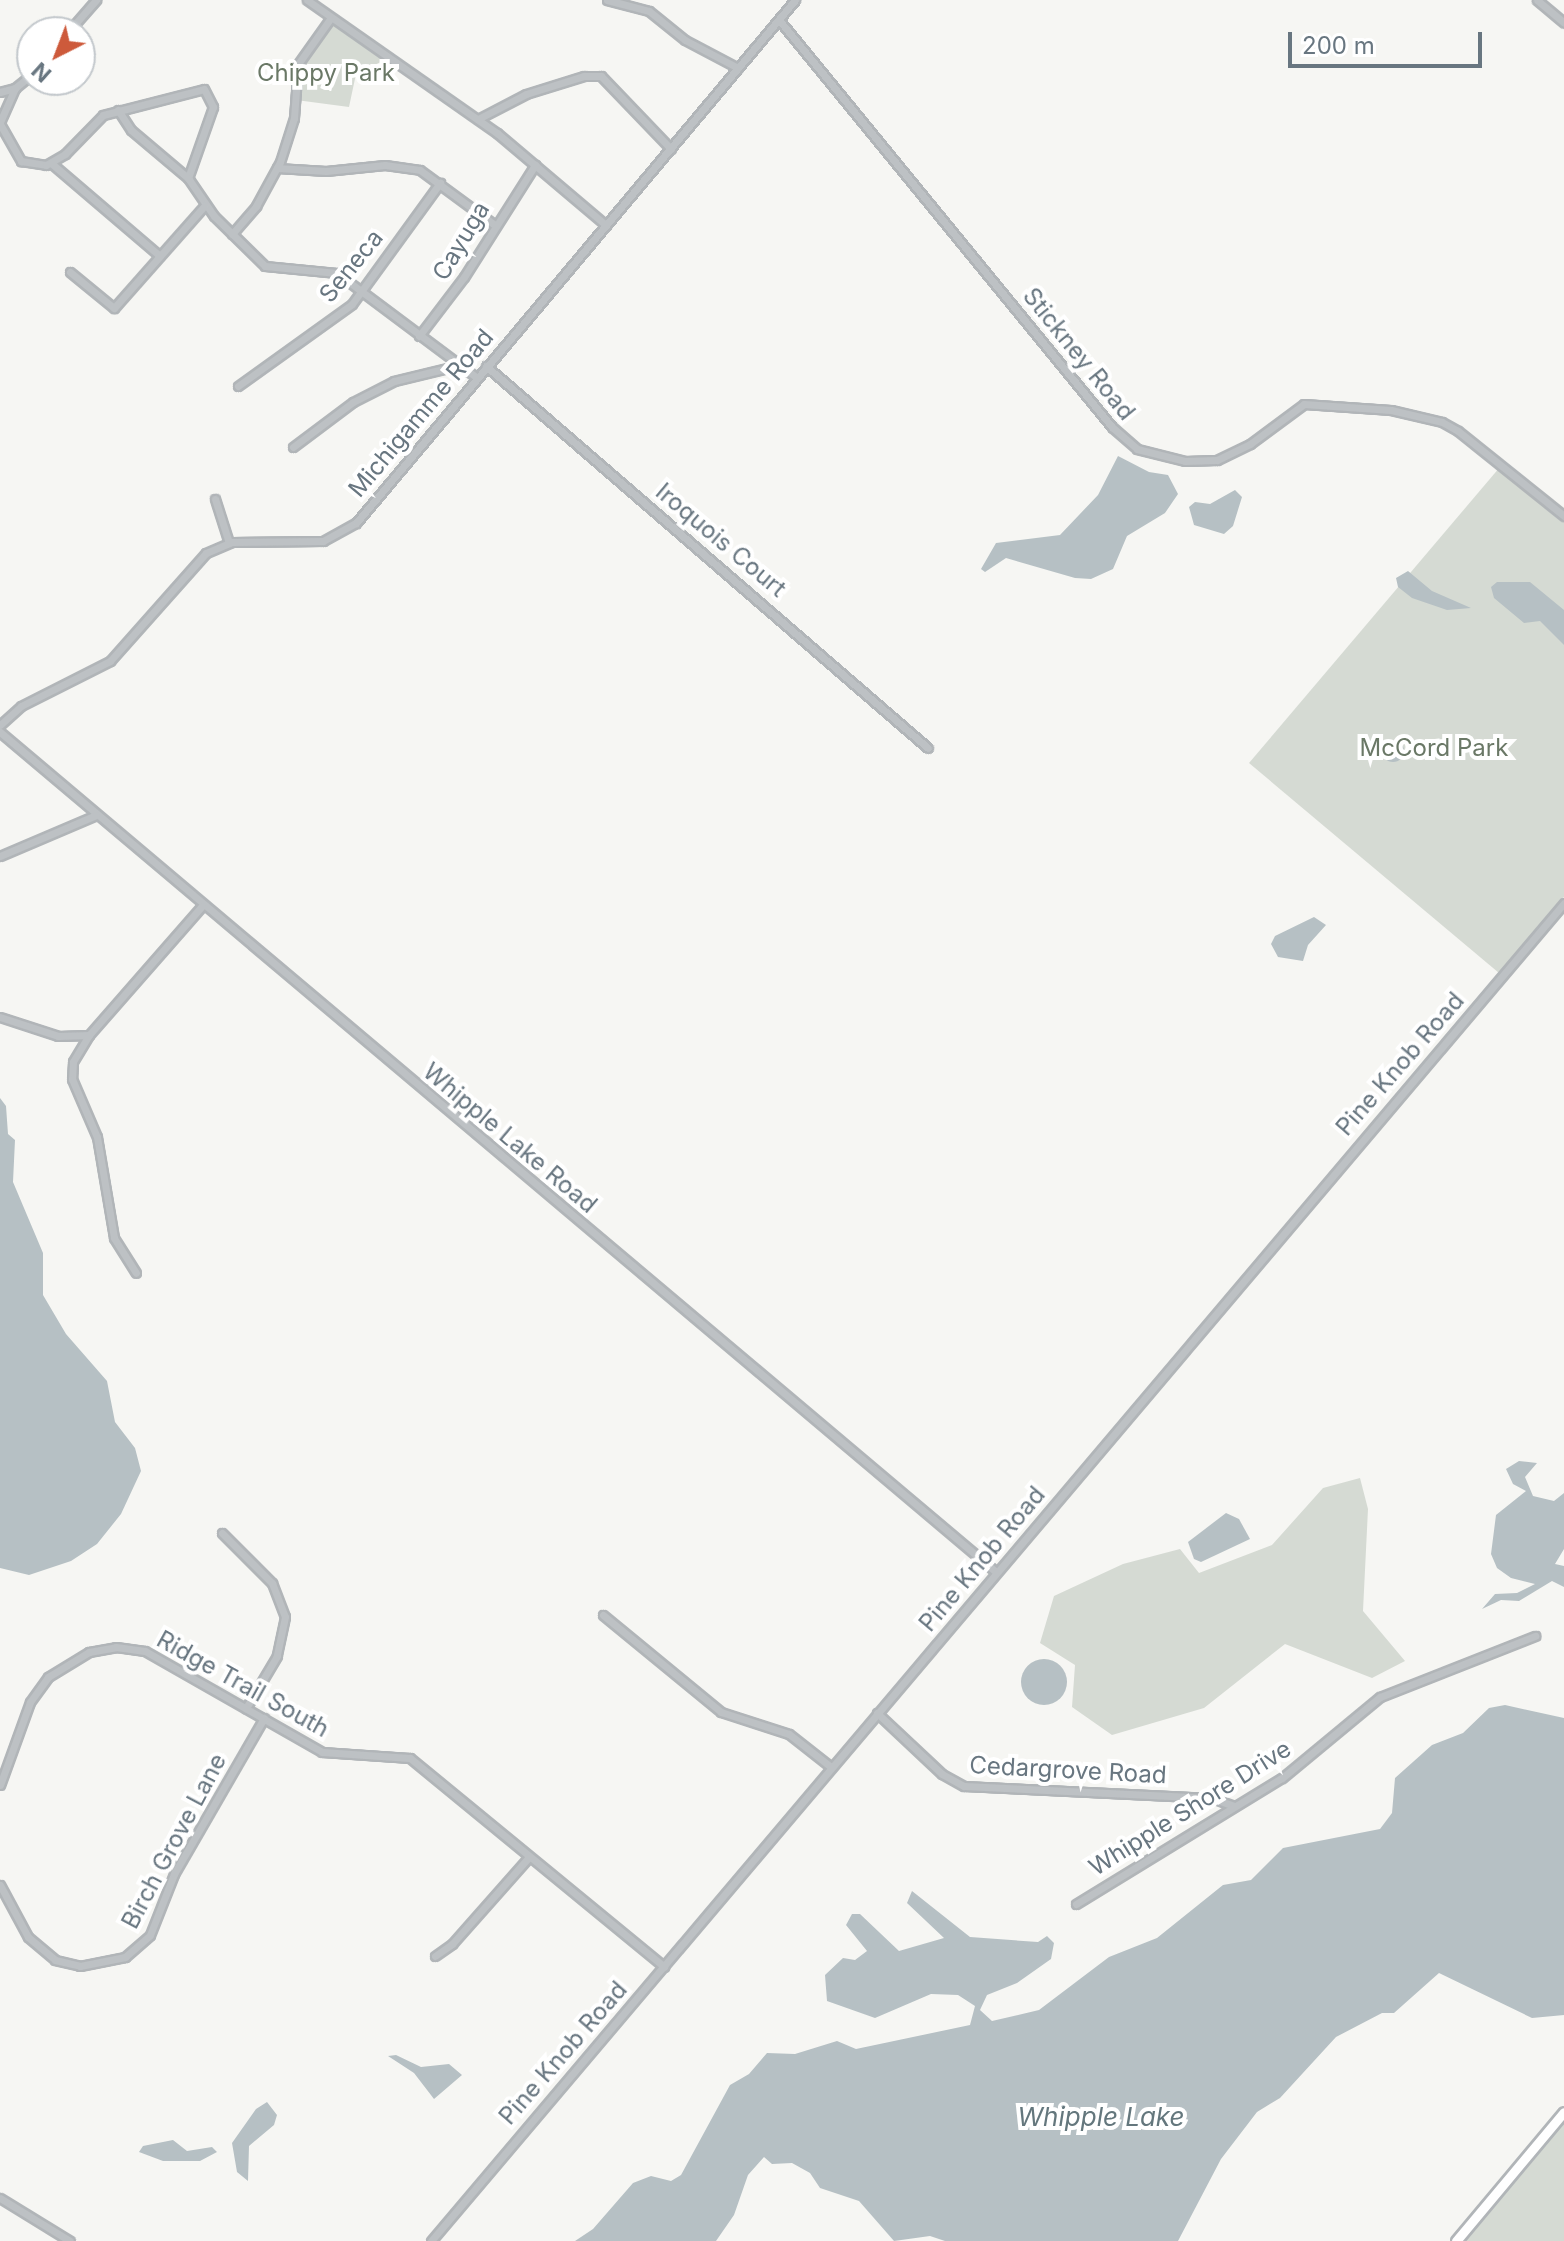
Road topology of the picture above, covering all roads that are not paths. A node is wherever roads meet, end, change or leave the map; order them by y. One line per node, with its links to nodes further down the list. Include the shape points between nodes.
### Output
1 (96, 0): 7 (street)
2 (307, 0): 8 (street)
3 (607, 0): 11 (street, via 649,11 685,40)
4 (784, 0): 6 (street)
5 (1537, 0): 10 (street)
6 (793, 4): 9 (street, Michigamme Road)
7 (82, 16)
8 (330, 19): 15 (street); 20 (street, via 298,64 294,118)
9 (779, 20): 11 (street, Michigamme Road); 37 (street, Stickney Road, via 1112,427 1137,449 1185,461 1217,460 1250,444 1304,404 1391,410 1458,431)
10 (1564, 23)
11 (738, 68): 17 (street, Michigamme Road)
12 (15, 88): 13 (street); 16 (street)
13 (0, 92)
14 (118, 110): 18 (street, via 97,119); 21 (street, via 131,130); 21 (street, via 204,89 213,107)
15 (478, 119): 17 (street, via 526,94 601,76); 19 (street)
16 (0, 123): 18 (street, via 21,161)
17 (671, 149): 25 (street, Michigamme Road)
18 (51, 163): 27 (street)
19 (535, 165): 24 (street, Cayuga); 25 (street)
20 (277, 168): 22 (street, via 326,171 402,165); 26 (street, via 256,206)
21 (188, 178): 23 (street)
22 (440, 183): 24 (street); 29 (street, Seneca)
23 (205, 205): 26 (street); 27 (street)
24 (495, 225): 30 (street, Cayuga)
25 (606, 225): 32 (street, Michigamme Road)
26 (232, 234): 29 (street, via 265,266 325,269)
27 (160, 256): 28 (street, via 114,308)
28 (70, 272)
29 (361, 291): 30 (street); 34 (street, Seneca, via 329,324)
30 (419, 336): 31 (street)
31 (460, 365): 33 (street); 35 (street, via 394,381 353,402)
32 (486, 366): 33 (street, Michigamme Road); 41 (street, Iroquois Court)
33 (476, 377): 38 (street, Michigamme Road, via 348,530 307,544)
34 (238, 386)
35 (293, 447)
36 (215, 499): 38 (street)
37 (1564, 516)
38 (229, 543): 39 (street, via 198,559 110,661 21,706)
39 (0, 725)
40 (0, 732): 42 (street, Whipple Lake Road)
41 (928, 748)
42 (96, 815): 43 (street); 45 (street, Whipple Lake Road)
43 (0, 856)
44 (1564, 903): 50 (street, Pine Knob Road)
45 (202, 906): 47 (street); 50 (street, Whipple Lake Road)
46 (0, 1017): 47 (street, via 58,1036)
47 (89, 1035): 48 (street, via 73,1062 72,1079 99,1146 105,1212)
48 (136, 1273)
49 (222, 1533): 53 (street, via 272,1583 285,1617 277,1656)
50 (996, 1572): 54 (street, Pine Knob Road)
51 (603, 1615): 56 (street, via 721,1712 789,1734)
52 (1535, 1636): 58 (street, Whipple Shore Drive, via 1380,1697 1282,1778)
53 (246, 1708): 55 (street, Ridge Trail South); 57 (street, Ridge Trail South, via 145,1651 116,1647 89,1652 63,1664 38,1688)
54 (877, 1713): 56 (street, Pine Knob Road); 58 (street, Cedargrove Road, via 942,1774 964,1786 1212,1798)
55 (264, 1718): 59 (street, Ridge Trail South, via 330,1754 410,1758); 60 (street, Birch Grove Lane, via 174,1874 150,1935 134,1951 106,1964 80,1966 55,1960 28,1937)
56 (831, 1767): 63 (street, Pine Knob Road)
57 (0, 1785)
58 (1234, 1806): 61 (street, Whipple Shore Drive)
59 (529, 1857): 62 (street, via 452,1944); 63 (street, Ridge Trail South)
60 (0, 1885)
61 (1076, 1904)
62 (435, 1956)
63 (664, 1967): 67 (street, Pine Knob Road)
64 (1564, 2112): 68 (main road)
65 (0, 2198): 66 (street)
66 (70, 2241)
67 (431, 2241)
68 (1456, 2241)

